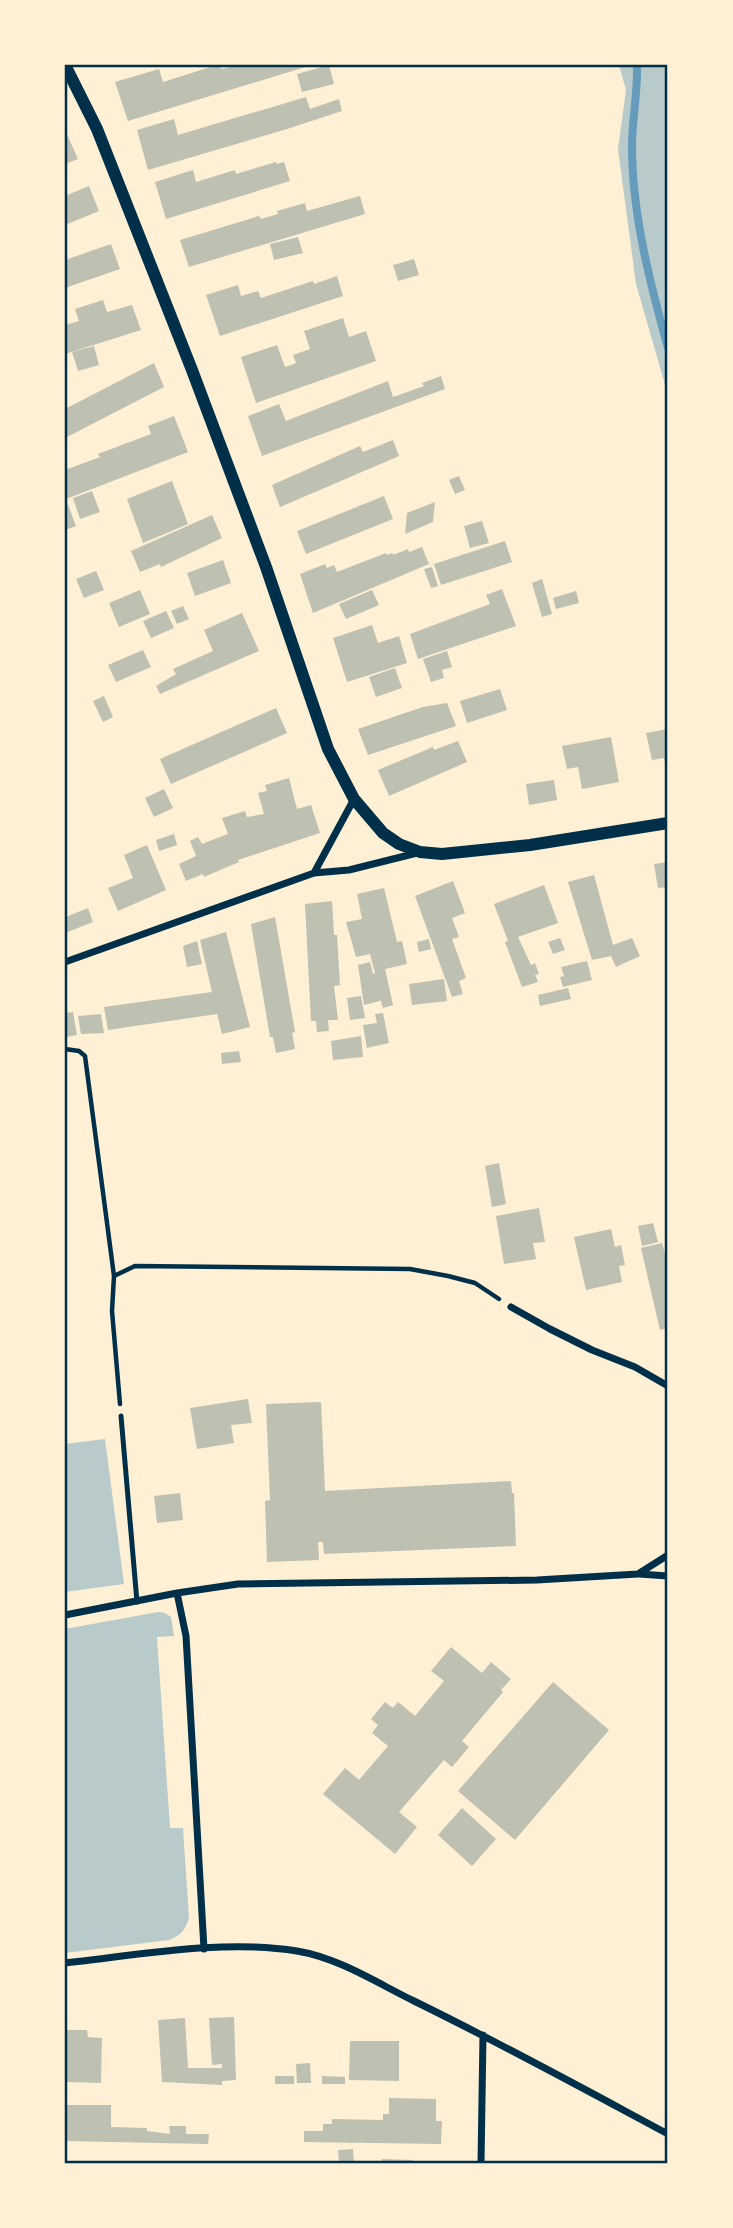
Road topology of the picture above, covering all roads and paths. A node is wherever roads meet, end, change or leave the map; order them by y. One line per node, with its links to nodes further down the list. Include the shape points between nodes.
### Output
1 (65, 65): 2 (street, via 97,129 177,332 266,567 328,749)
2 (354, 799): 4 (street, via 383,833); 5 (street)
3 (668, 823): 4 (street, via 530,845)
4 (420, 852): 5 (street, via 349,870)
5 (314, 873): 6 (street)
6 (65, 962)
7 (65, 1049): 8 (path, via 85,1056)
8 (114, 1276): 9 (path, via 135,1266 410,1269 475,1283); 11 (path, via 112,1311)
9 (511, 1307): 10 (street)
10 (668, 1386)
11 (121, 1416): 16 (lane)
12 (668, 1555): 13 (street)
13 (638, 1574): 14 (street); 15 (street, via 238,1584)
14 (668, 1576)
15 (177, 1593): 16 (street); 18 (street, via 186,1636)
16 (137, 1602): 17 (street)
17 (65, 1615)
18 (204, 1948): 19 (street); 20 (street, via 289,1950 338,1963)
19 (65, 1963)
20 (483, 2035): 21 (street); 22 (street)
21 (668, 2134)
22 (481, 2163)

